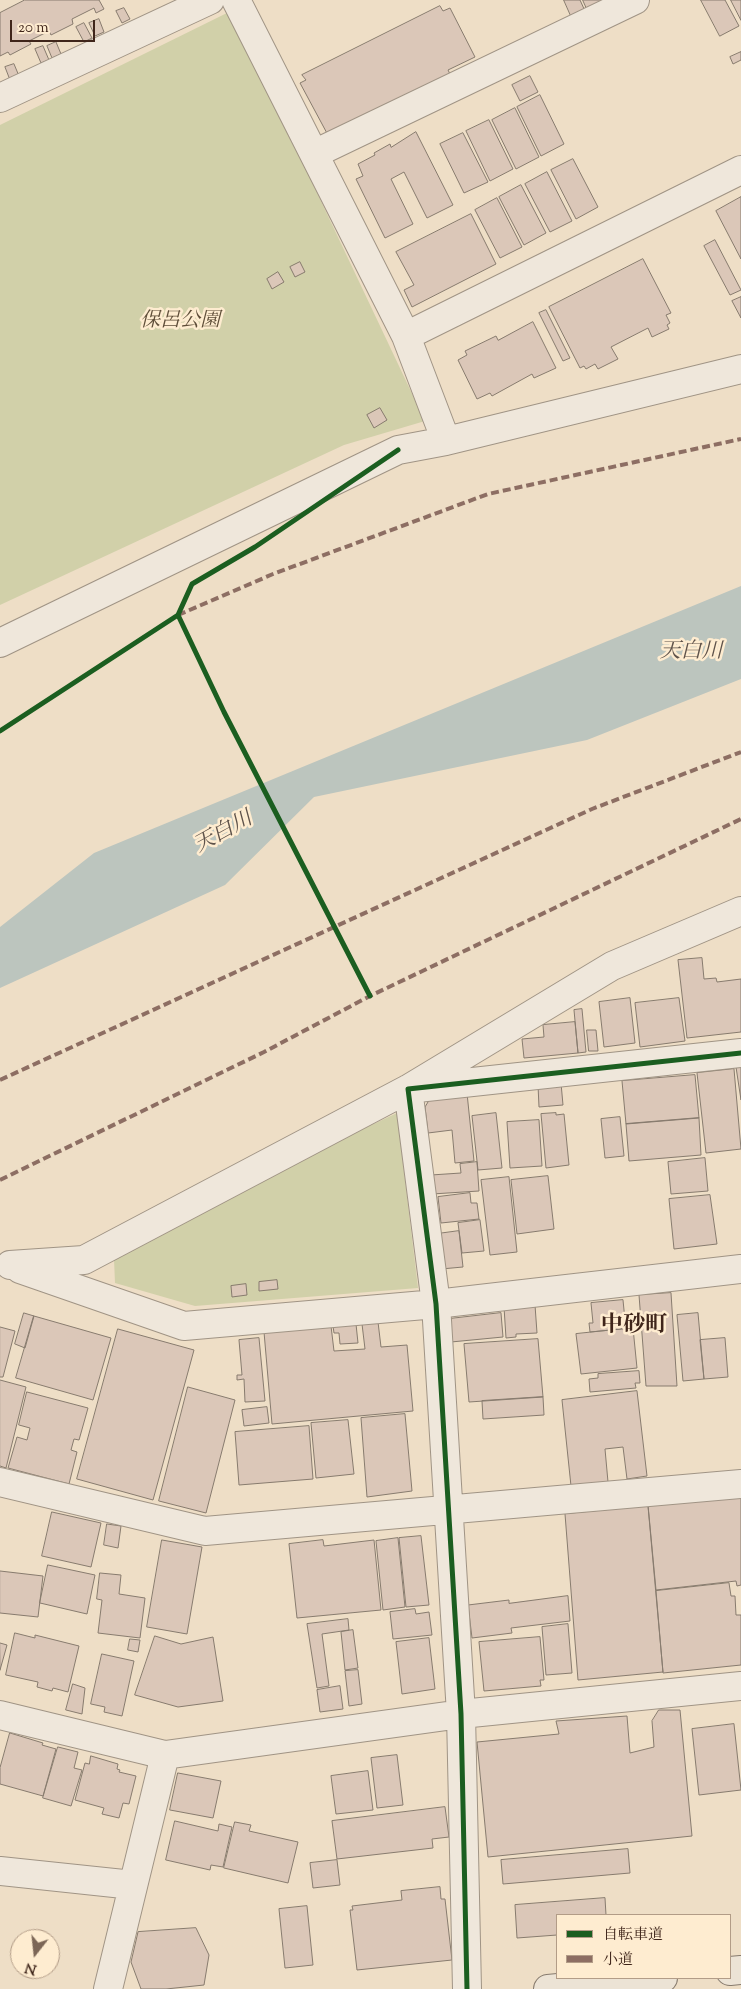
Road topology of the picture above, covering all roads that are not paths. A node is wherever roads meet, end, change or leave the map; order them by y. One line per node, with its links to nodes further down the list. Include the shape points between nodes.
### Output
1 (210, 0): 4 (street)
2 (236, 0): 5 (street)
3 (635, 0): 5 (street)
4 (0, 98)
5 (314, 154): 7 (street)
6 (741, 170): 7 (street)
7 (406, 336): 9 (street)
8 (741, 369): 9 (street)
9 (446, 441): 10 (street, via 398,450)
10 (0, 643)
11 (741, 911): 13 (street, via 612,966)
12 (741, 1053): 13 (street)
13 (408, 1089): 14 (street, via 84,1260); 16 (street)
14 (5, 1267): 16 (street, via 184,1326)
15 (741, 1269): 16 (street)
16 (436, 1304): 19 (street)
17 (0, 1482): 19 (street, via 204,1531)
18 (741, 1484): 19 (street)
19 (448, 1509): 22 (street)
20 (741, 1686): 22 (street)
21 (0, 1714): 23 (street)
22 (461, 1714): 23 (street); 28 (street)
23 (165, 1755): 25 (street)
24 (0, 1872): 25 (street)
25 (133, 1885): 27 (street)
26 (653, 1979): 29 (main road)
27 (108, 1989)
28 (467, 1989)
29 (548, 1989)

